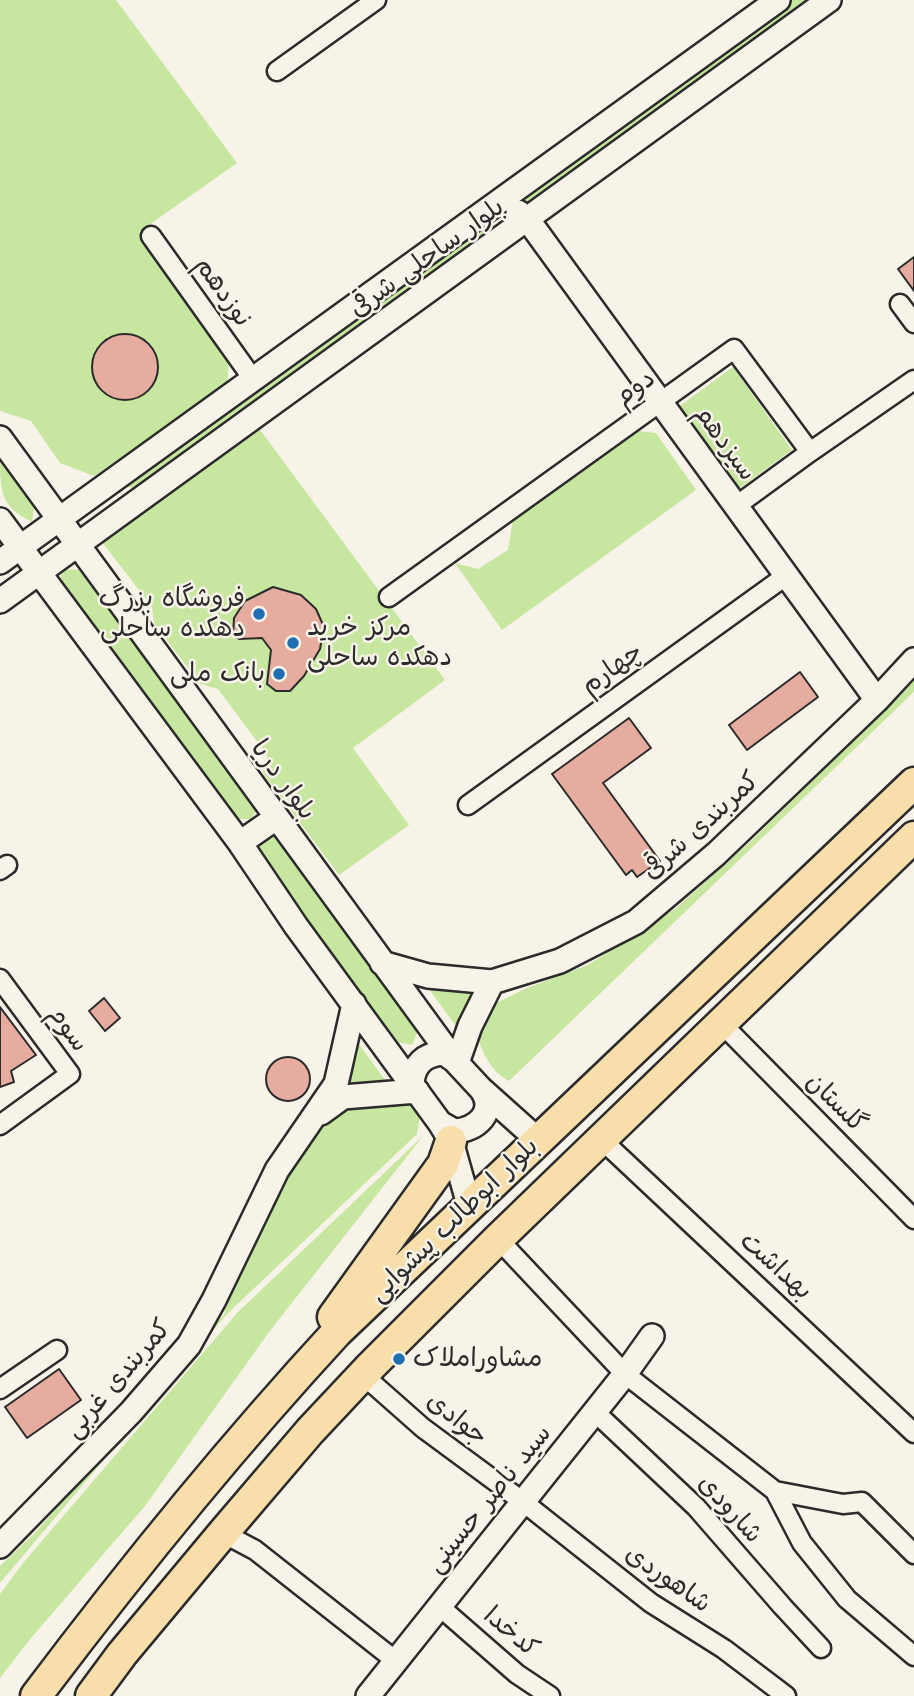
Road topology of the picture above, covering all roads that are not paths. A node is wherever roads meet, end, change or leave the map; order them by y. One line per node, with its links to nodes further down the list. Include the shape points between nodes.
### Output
1 (376, 0): 4 (street)
2 (778, 0): 5 (street, بلوار ساحلی شرقی)
3 (829, 0): 6 (street, بلوار ساحلی شرقی)
4 (277, 71)
5 (501, 200): 6 (street, سیزدهم); 10 (street, بلوار ساحلی شرقی)
6 (528, 220): 12 (street, سیزدهم); 19 (street, بلوار ساحلی شرقی)
7 (151, 236): 10 (street, نوزدهم)
8 (900, 304): 9 (street)
9 (914, 323)
10 (253, 379): 16 (street, بلوار ساحلی شرقی)
11 (914, 380): 14 (street)
12 (661, 403): 14 (street, دوم, via 734,349); 15 (street, سیزدهم); 23 (street, دوم)
13 (0, 438): 16 (street, بلوار دریا)
14 (810, 452): 15 (street)
15 (736, 506): 22 (street, سیزدهم)
16 (59, 519): 18 (street, بلوار ساحلی شرقی); 19 (street, بلوار دریا)
17 (0, 520): 18 (street)
18 (29, 541): 20 (street, بلوار ساحلی شرقی); 21 (street)
19 (77, 545): 21 (street, بلوار ساحلی شرقی); 29 (street, بلوار دریا)
20 (0, 562)
21 (48, 566): 24 (street, بلوار ساحلی شرقی); 31 (street)
22 (787, 575): 26 (street, سیزدهم); 28 (street, چهارم)
23 (389, 597)
24 (0, 601)
25 (914, 660): 26 (street, کمربندی شرقی)
26 (877, 700): 34 (street, کمربندی شرقی, via 716,854 636,922 559,961)
27 (914, 783): 43 (highway, بلوار ابوطالب پیشوایی)
28 (468, 806)
29 (276, 818): 31 (street); 32 (street, بلوار دریا)
30 (914, 837): 36 (highway, بلوار ابوطالب پیشوایی)
31 (240, 843): 35 (street)
32 (382, 963): 34 (street, via 428,976); 37 (street, بلوار دریا)
33 (0, 979): 41 (street, سوم, via 69,1074)
34 (492, 982): 37 (street)
35 (354, 1004): 38 (street); 40 (street, کمربندی غربی, via 336,1084)
36 (722, 1024): 44 (highway, بلوار ابوطالب پیشوایی); 46 (street, گلستان)
37 (455, 1062): 38 (street, via 443,1053 428,1056 415,1068); 39 (street, بلوار دریا)
38 (415, 1087): 40 (street, via 343,1097); 42 (street)
39 (481, 1089): 42 (street, via 487,1105 480,1123 472,1129); 43 (street, بلوار دریا)
40 (313, 1118): 59 (street, کمربندی غربی, via 278,1170 189,1345 131,1412)
41 (0, 1125)
42 (445, 1132): 45 (street); 53 (highway, via 443,1164)
43 (538, 1140): 45 (highway, بلوار ابوطالب پیشوایی)
44 (602, 1140): 47 (highway, بلوار ابوطالب پیشوایی); 55 (street, بهداشت)
45 (469, 1205): 53 (highway, بلوار ابوطالب پیشوایی, via 337,1332)
46 (914, 1219)
47 (498, 1239): 50 (street); 51 (highway, بلوار ابوطالب پیشوایی)
48 (652, 1336): 50 (street, سید ناصر حسینی)
49 (57, 1350): 52 (street)
50 (625, 1374): 54 (street, سید ناصر حسینی); 56 (street)
51 (363, 1375): 57 (street, جوادی, via 423,1428); 58 (highway, بلوار ابوطالب پیشوایی)
52 (0, 1389)
53 (268, 1408): 65 (highway, بلوار ابوطالب پیشوایی)
54 (595, 1412): 57 (street, سید ناصر حسینی); 62 (street, شارودی, via 696,1507)
55 (914, 1433)
56 (775, 1491): 60 (street, via 843,1504 862,1502); 63 (street, via 802,1543 847,1599)
57 (523, 1502): 61 (street, سید ناصر حسینی); 69 (street, شاهوردی, via 651,1603)
58 (223, 1533): 64 (street, via 255,1550); 66 (highway, بلوار ابوطالب پیشوایی)
59 (0, 1546)
60 (914, 1554)
61 (439, 1606): 64 (street, سید ناصر حسینی); 68 (street, کدخدا, via 517,1674)
62 (821, 1647)
63 (914, 1656)
64 (396, 1661): 67 (street, سید ناصر حسینی)
65 (36, 1696)
66 (91, 1696)
67 (368, 1696)
68 (551, 1696)
69 (786, 1696)

